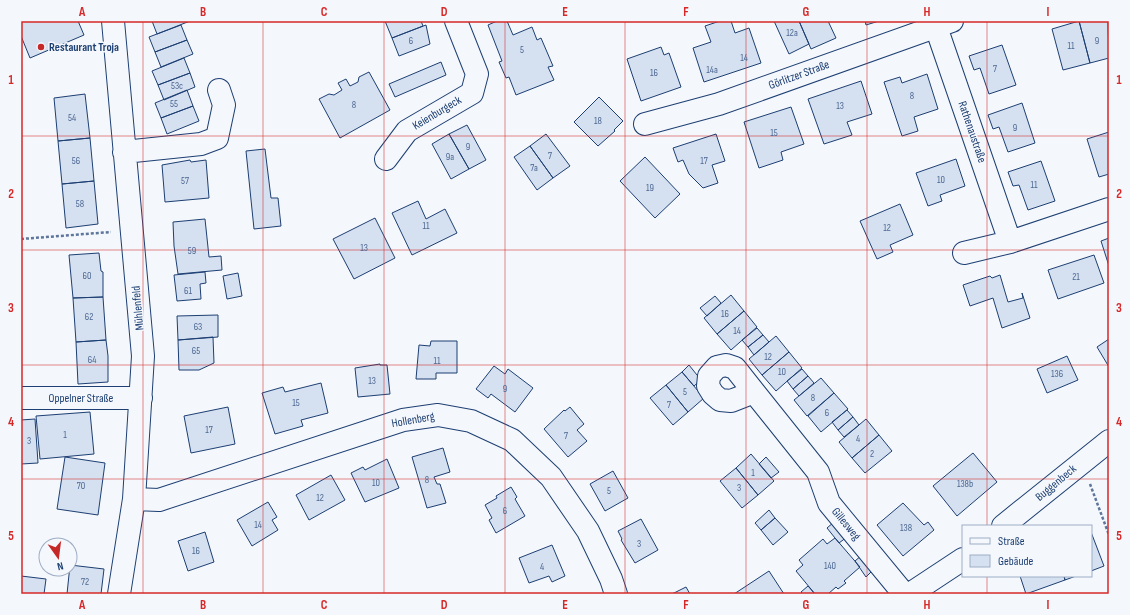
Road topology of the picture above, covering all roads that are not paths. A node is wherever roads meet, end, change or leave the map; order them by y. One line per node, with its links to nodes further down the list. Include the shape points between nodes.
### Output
1 (113, 21): 6 (street, Mühlenfeld)
2 (456, 21): 7 (street, Keienburgeck, via 478,74 472,93 407,131)
3 (941, 23): 5 (street, Görlitzer Straße, via 719,104); 9 (street, Rathenaustraße)
4 (219, 90): 6 (street, via 224,105 217,138 201,144)
5 (645, 124)
6 (124, 152): 13 (street, Mühlenfeld, via 143,356)
7 (386, 159)
8 (1109, 209): 9 (street)
9 (1010, 242): 10 (street)
10 (964, 253)
11 (754, 392): 20 (street, Gillesweg, via 818,472 829,502)
12 (21, 398): 13 (street, Oppelner Straße)
13 (141, 398): 15 (street, Mühlenfeld)
14 (1109, 441): 16 (street, Buggenbeck)
15 (134, 500): 18 (street, Mühlenfeld); 19 (street, Hollenberg, via 159,500 403,420 438,415 471,420 512,440 551,477 588,531)
16 (1004, 525)
17 (962, 560): 21 (street)
18 (119, 594)
19 (616, 594)
20 (904, 594)
21 (910, 594)

